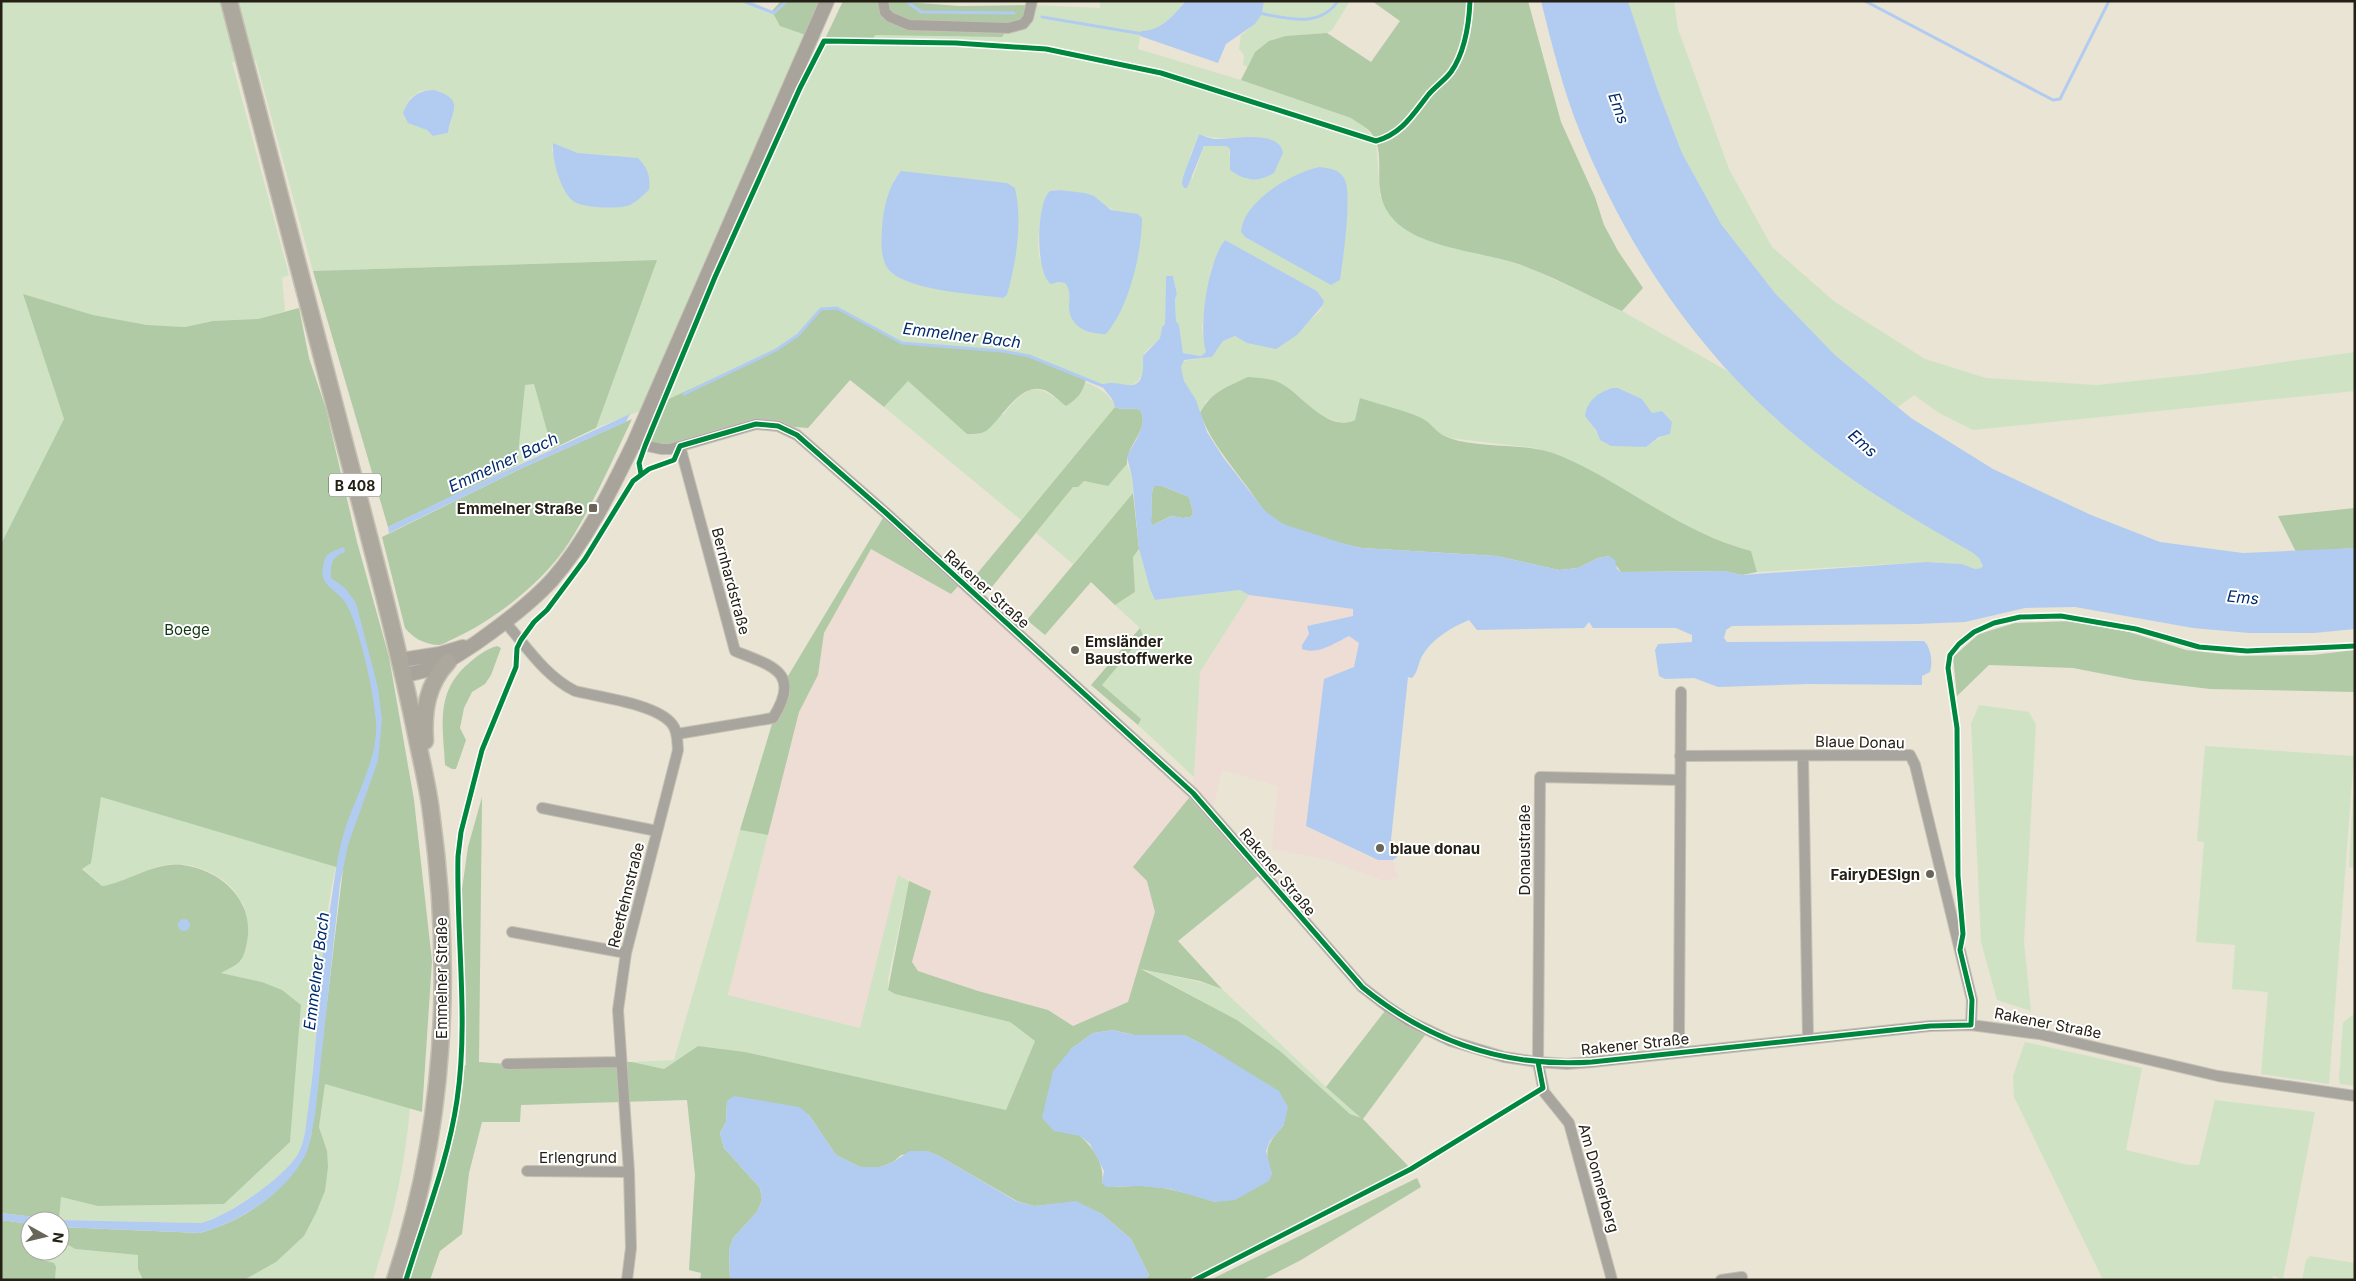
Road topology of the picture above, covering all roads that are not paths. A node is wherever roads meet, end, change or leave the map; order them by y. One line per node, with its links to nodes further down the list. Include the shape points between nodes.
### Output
1 (229, 1): 10 (main road, B 408)
2 (827, 1): 5 (street)
3 (883, 1): 4 (street, via 885,12 890,17 909,25 1008,28 1023,24)
4 (1032, 1)
5 (634, 443): 6 (street, Rakener Straße, via 660,449); 7 (street, via 598,512 565,564 536,596)
6 (680, 446): 12 (street, Bernhardstraße, via 735,650 770,666 785,681 782,703 773,718); 25 (street, Rakener Straße, via 756,424 778,426 797,435 1193,792 1362,987 1388,1007 1436,1034 1504,1057)
7 (505, 622): 8 (street); 12 (street, via 553,678 563,685 662,714)
8 (475, 643): 9 (street); 10 (street)
9 (448, 662): 10 (street, via 426,671); 16 (main road, via 431,686 426,704 424,734)
10 (403, 668): 16 (main road, Emmelner Straße / B 408)
11 (1681, 692): 13 (street)
12 (677, 734): 18 (street, Reetfehnstraße, via 678,750)
13 (1680, 756): 14 (street, Blaue Donau); 15 (street)
14 (1804, 757): 21 (street, Blaue Donau, via 1910,755 1972,1000); 22 (street, Blaue Donau)
15 (1680, 780): 23 (street); 25 (street, Donaustraße, via 1540,777)
16 (428, 793): 31 (main road, Emmelner Straße / B 408, via 442,928 443,1003 438,1086 427,1161 409,1238)
17 (542, 808): 18 (street)
18 (657, 832): 20 (street, Reetfehnstraße)
19 (512, 932): 20 (street)
20 (626, 953): 24 (street, Reetfehnstraße, via 618,1010)
21 (1971, 1025): 22 (street, Rakener Straße); 27 (street, Rakener Straße, via 2039,1034 2218,1076)
22 (1808, 1038): 23 (street, Rakener Straße)
23 (1681, 1052): 25 (street, Rakener Straße, via 1567,1064)
24 (621, 1062): 26 (street); 29 (street, Reetfehnstraße)
25 (1538, 1062): 33 (street, Am Donnerberg, via 1544,1092 1569,1124)
26 (507, 1064)
27 (2355, 1096)
28 (527, 1172): 29 (street, Erlengrund)
29 (629, 1172): 32 (street, Reetfehnstraße, via 631,1248)
30 (1742, 1277): 34 (street)
31 (395, 1280)
32 (627, 1280)
33 (1612, 1280)
34 (1721, 1280)

